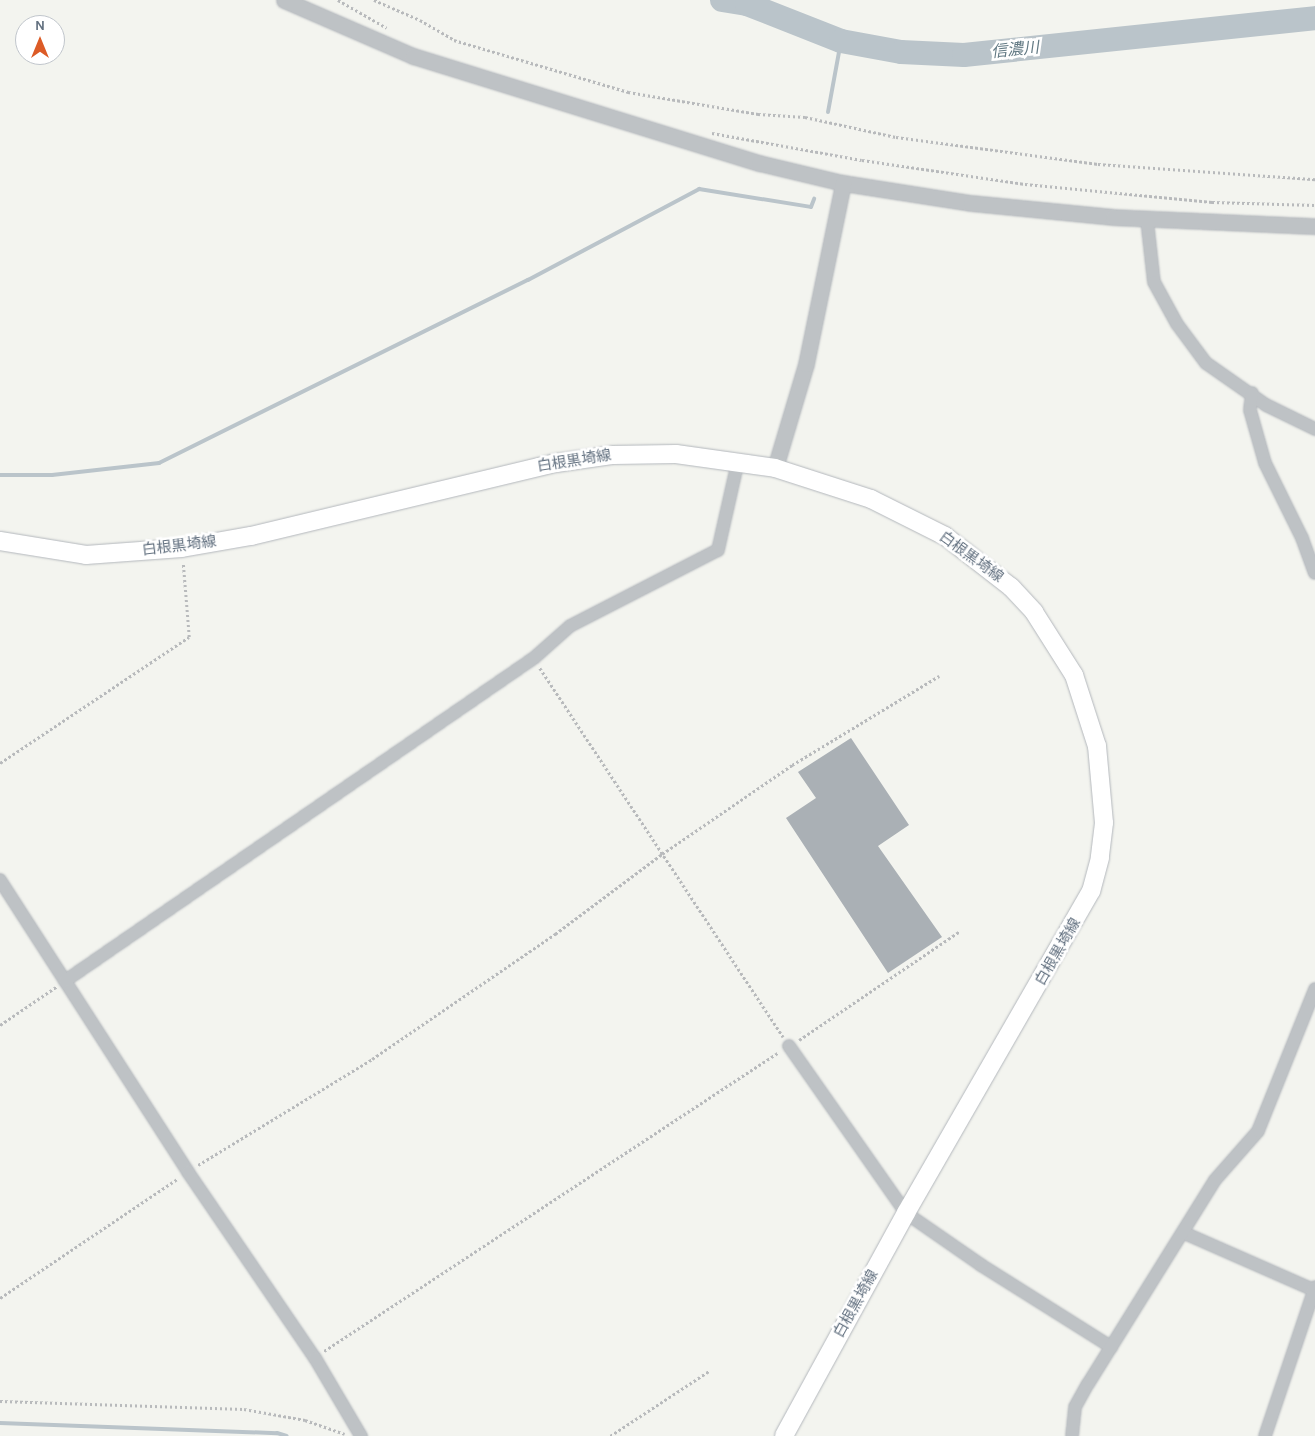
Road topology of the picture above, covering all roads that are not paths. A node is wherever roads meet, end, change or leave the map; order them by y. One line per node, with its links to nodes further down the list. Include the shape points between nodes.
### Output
1 (284, 0): 2 (street, via 413,56 759,163)
2 (843, 183): 3 (street, via 971,203); 8 (street, via 806,364)
3 (1148, 220): 4 (street); 5 (street, via 1154,282 1177,324 1206,363)
4 (1315, 226)
5 (1252, 393): 6 (street, via 1266,405); 10 (street, via 1250,410 1265,463 1302,538)
6 (1315, 429)
7 (738, 461): 8 (main road, 白根黒埼線); 9 (main road, 白根黒埼線, via 646,454 556,463 251,536 182,548 86,555); 12 (street, via 718,550 570,626 534,658)
8 (775, 468): 15 (main road, 白根黒埼線, via 871,499 912,517 945,536 1011,587 1034,612 1074,675 1097,746 1104,823 1100,858 1091,891)
9 (0, 540)
10 (1315, 574)
11 (0, 880): 12 (street)
12 (66, 981): 19 (street, via 188,1172 315,1358)
13 (1315, 989): 16 (street, via 1258,1131 1215,1180)
14 (789, 1046): 15 (street)
15 (906, 1213): 18 (street); 20 (main road, 白根黒埼線)
16 (1184, 1233): 17 (street); 18 (street)
17 (1315, 1288): 22 (street)
18 (1111, 1347): 21 (street, via 1075,1406)
19 (361, 1436)
20 (784, 1436)
21 (1072, 1436)
22 (1265, 1436)

